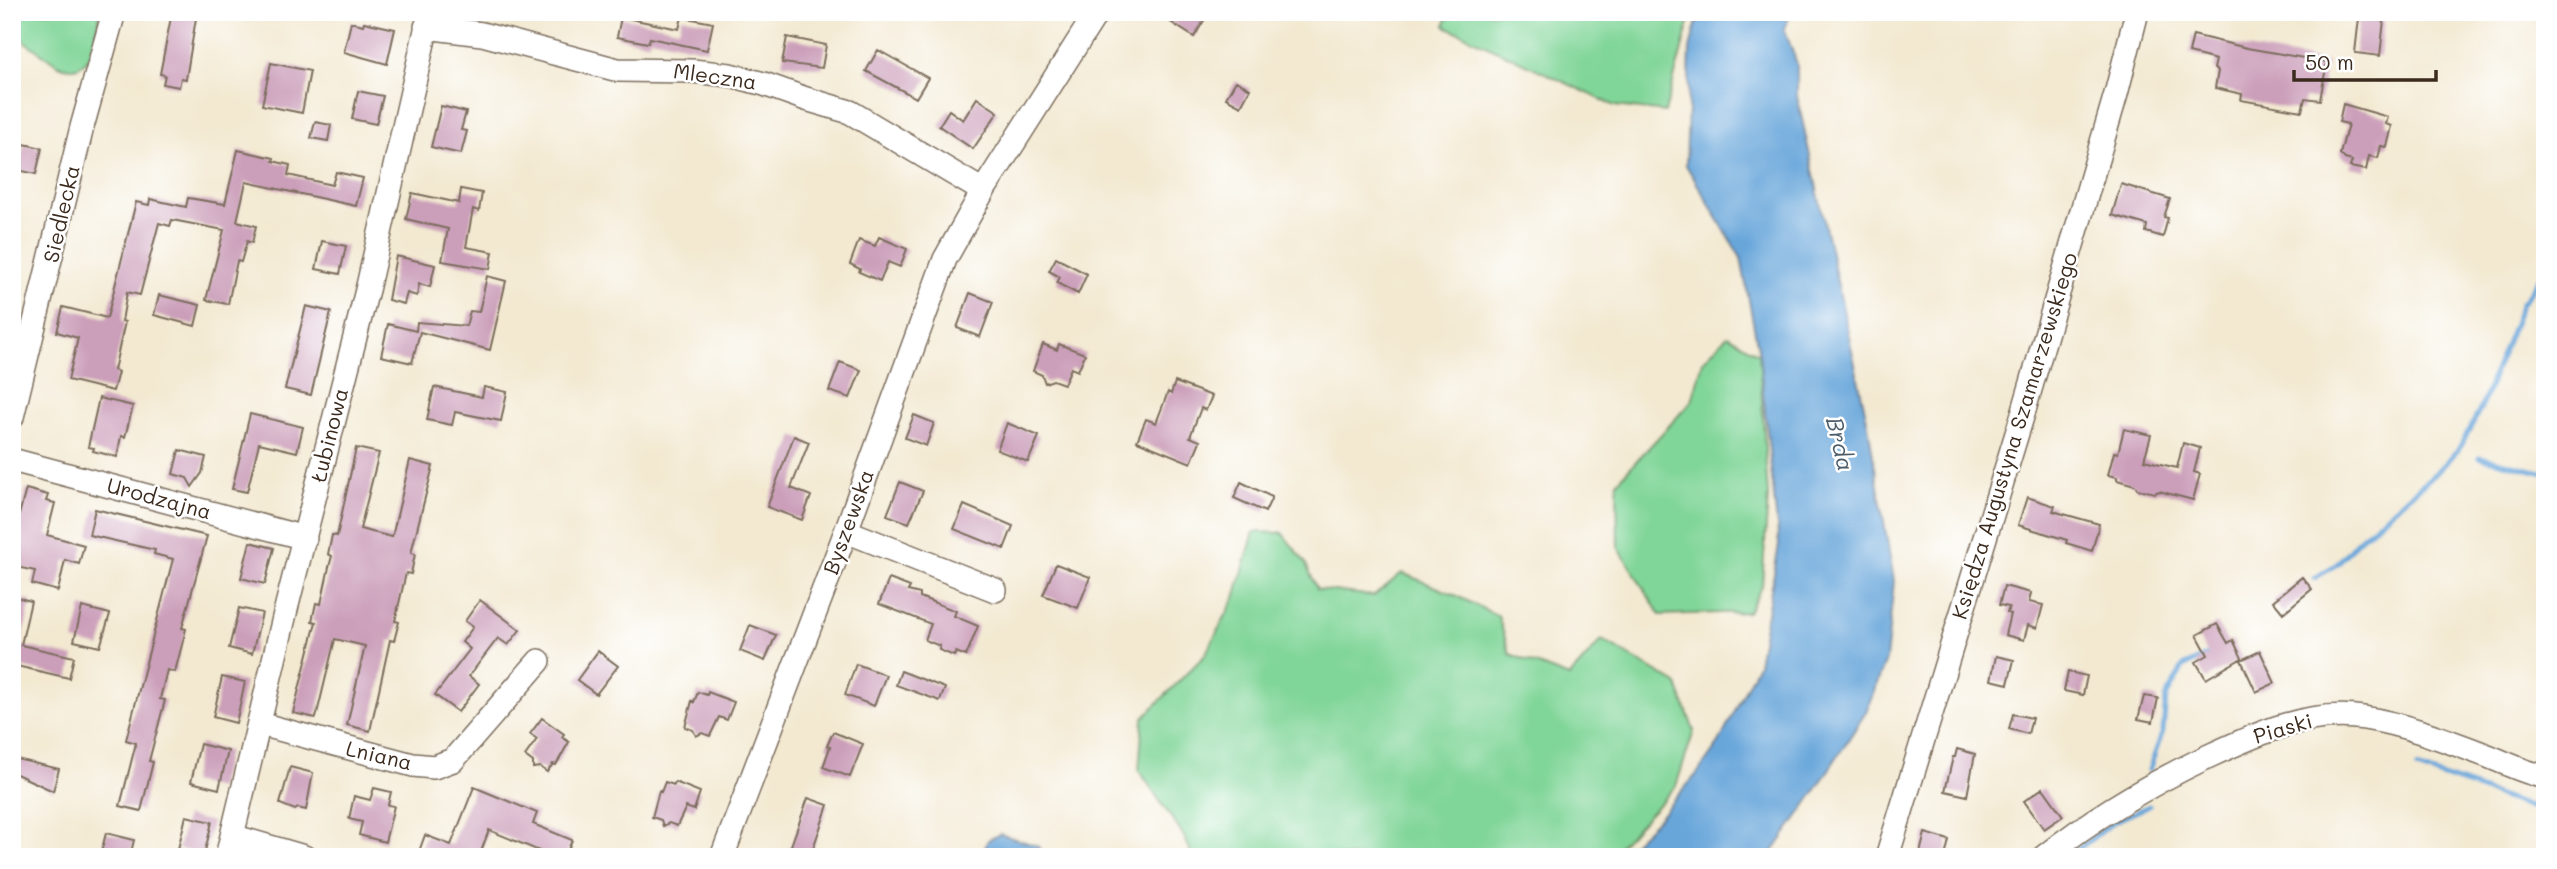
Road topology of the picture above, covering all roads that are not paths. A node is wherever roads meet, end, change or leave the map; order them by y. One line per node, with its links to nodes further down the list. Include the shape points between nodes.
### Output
1 (114, 12): 6 (street, Siedlecka)
2 (1097, 12): 5 (street, Byszewska)
3 (2137, 12): 18 (street, Księdza Augustyna Szamarzewskiego, via 2022,417)
4 (428, 19): 5 (street, Mleczna, via 618,71 692,71 764,84 850,112); 10 (street, Łubinowa)
5 (983, 191): 9 (street, Byszewska, via 945,259)
6 (17, 379): 7 (street, Siedlecka)
7 (12, 417)
8 (12, 460): 10 (street, Urodzajna)
9 (846, 531): 11 (street); 17 (street, Byszewska)
10 (305, 538): 13 (street, Łubinowa)
11 (995, 590)
12 (539, 661): 13 (street, Lniana, via 453,760 434,766 386,760)
13 (260, 724): 15 (street, Łubinowa)
14 (2545, 777): 19 (street, Piaski, via 2377,720 2348,716 2314,719 2254,735 2155,782 2092,820)
15 (229, 847): 16 (street)
16 (304, 857)
17 (722, 857)
18 (1886, 857)
19 (2044, 857)

